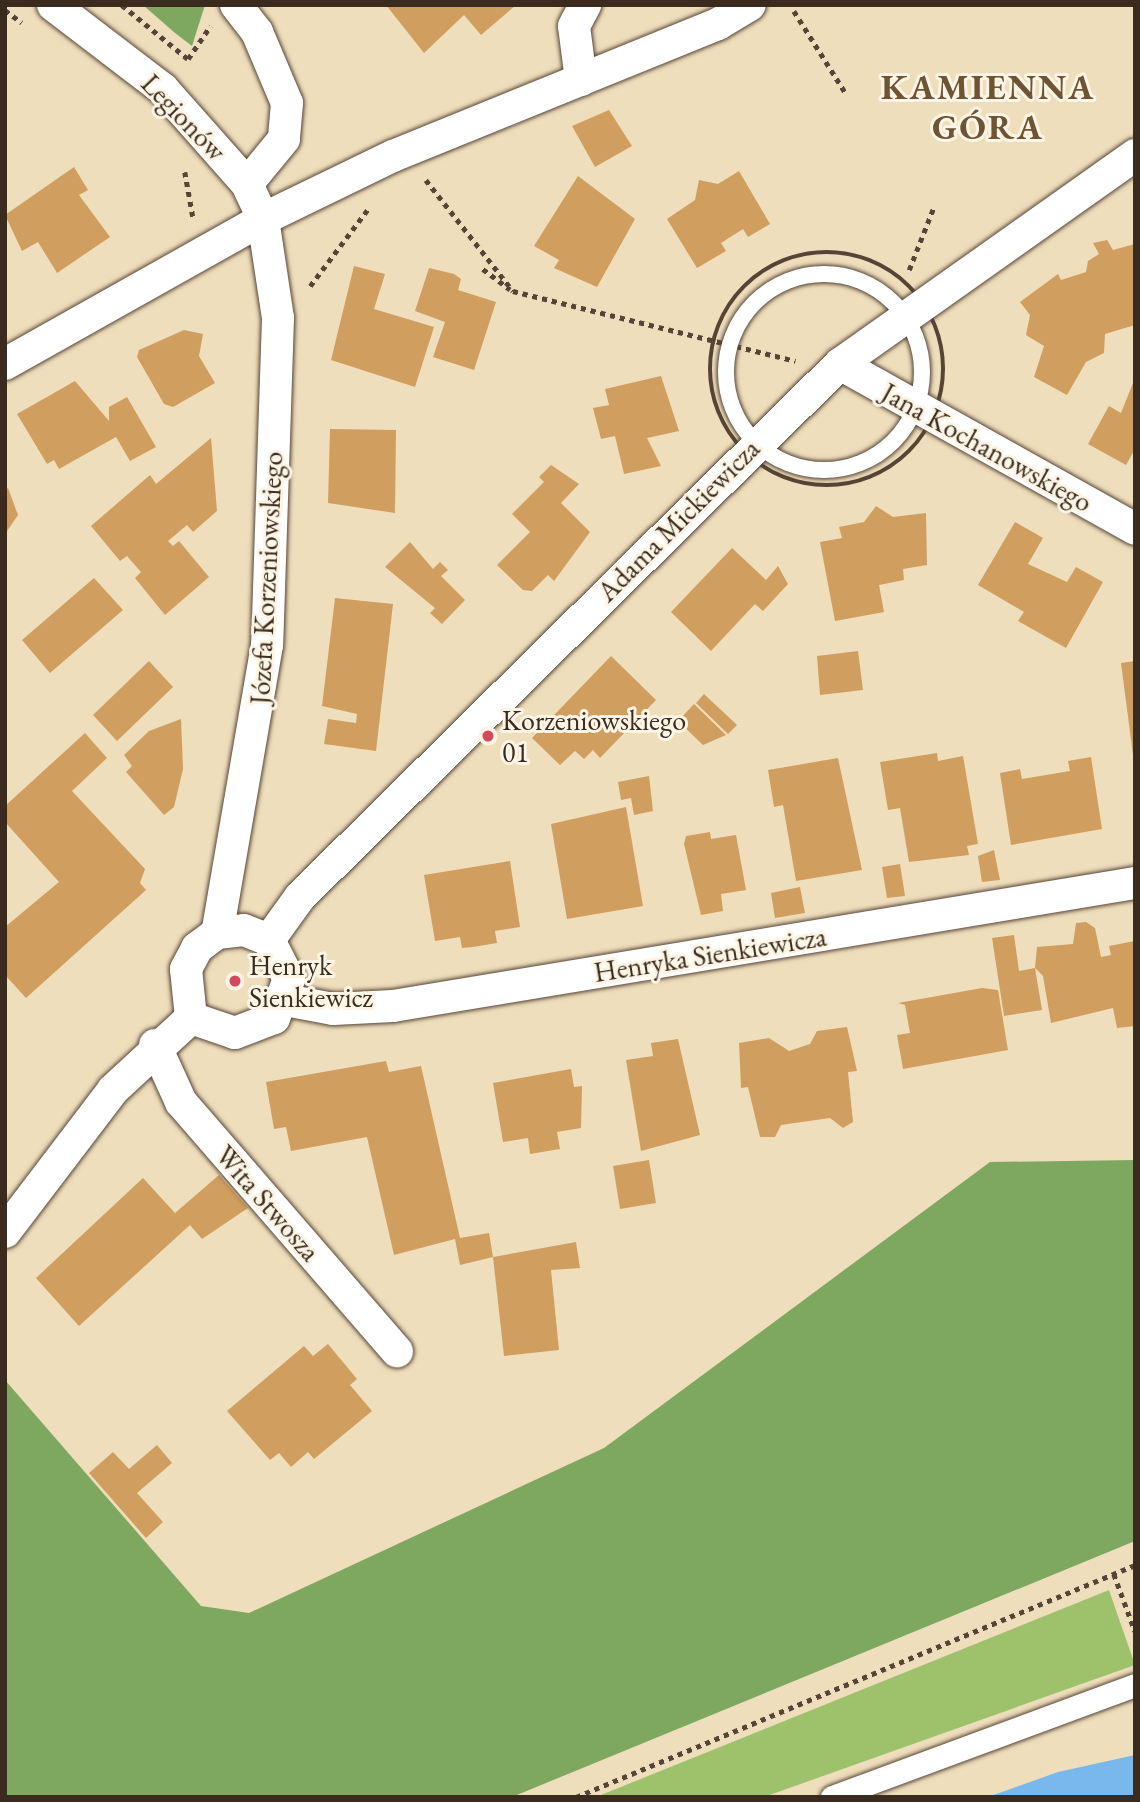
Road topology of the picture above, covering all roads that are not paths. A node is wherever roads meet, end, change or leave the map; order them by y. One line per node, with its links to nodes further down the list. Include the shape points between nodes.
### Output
1 (53, 5): 7 (street, Legionów, via 163,89)
2 (236, 5): 7 (street, via 257,32 287,103 284,139)
3 (584, 5): 5 (street, via 574,26)
4 (750, 5): 5 (street)
5 (580, 80): 8 (street, via 393,156)
6 (1135, 155): 9 (street, Adama Mickiewicza)
7 (247, 184): 8 (street, Legionów)
8 (263, 219): 10 (street); 16 (street, Józefa Korzeniowskiego, via 278,318 267,645)
9 (916, 306): 11 (street, Adama Mickiewicza); 12 (lane); 13 (lane, via 854,279 810,275 769,291 731,343 728,391)
10 (5, 364)
11 (825, 364): 12 (street, Jana Kochanowskiego); 13 (street, Adama Mickiewicza)
12 (925, 413): 13 (lane, via 895,440 845,468 787,463); 14 (street, Jana Kochanowskiego)
13 (747, 447): 17 (street, Adama Mickiewicza, via 300,898)
14 (1135, 529)
15 (1135, 884): 18 (street, Henryka Sienkiewicza, via 393,1006 333,1009)
16 (217, 933): 17 (street, via 244,930); 19 (street, via 197,948 187,969)
17 (269, 940): 18 (street, via 286,968)
18 (285, 1000): 19 (street, via 256,1030 234,1033)
19 (191, 1018): 20 (street)
20 (155, 1045): 21 (street); 22 (street, Wita Stwosza, via 181,1102)
21 (5, 1232)
22 (397, 1351)
23 (1135, 1685): 24 (street)
24 (832, 1797)

